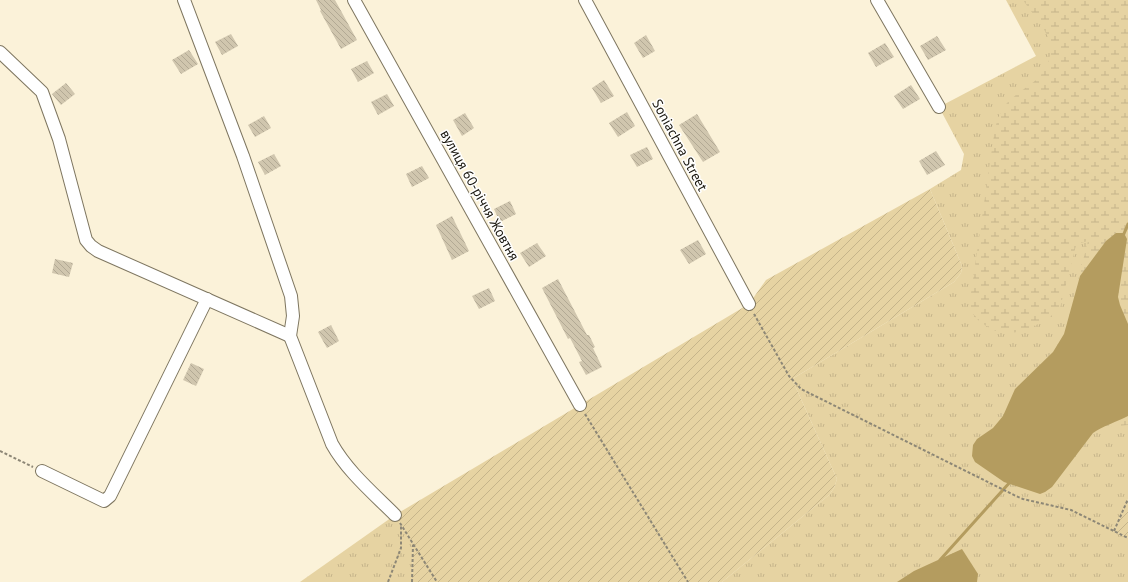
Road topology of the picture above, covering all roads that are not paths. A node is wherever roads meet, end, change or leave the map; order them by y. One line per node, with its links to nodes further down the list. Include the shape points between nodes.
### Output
1 (184, 0): 9 (street, via 243,156 290,296 293,316)
2 (354, 0): 10 (street, вулиця 60-річчя Жовтня)
3 (585, 0): 8 (street, Soniachna Street)
4 (877, 0): 6 (street)
5 (0, 52): 7 (street, via 42,92 59,140 86,240 91,246)
6 (939, 107)
7 (207, 299): 9 (street); 11 (street, via 110,496 104,500)
8 (749, 304)
9 (290, 336): 12 (street, via 337,453)
10 (580, 405)
11 (42, 471)
12 (398, 520)

